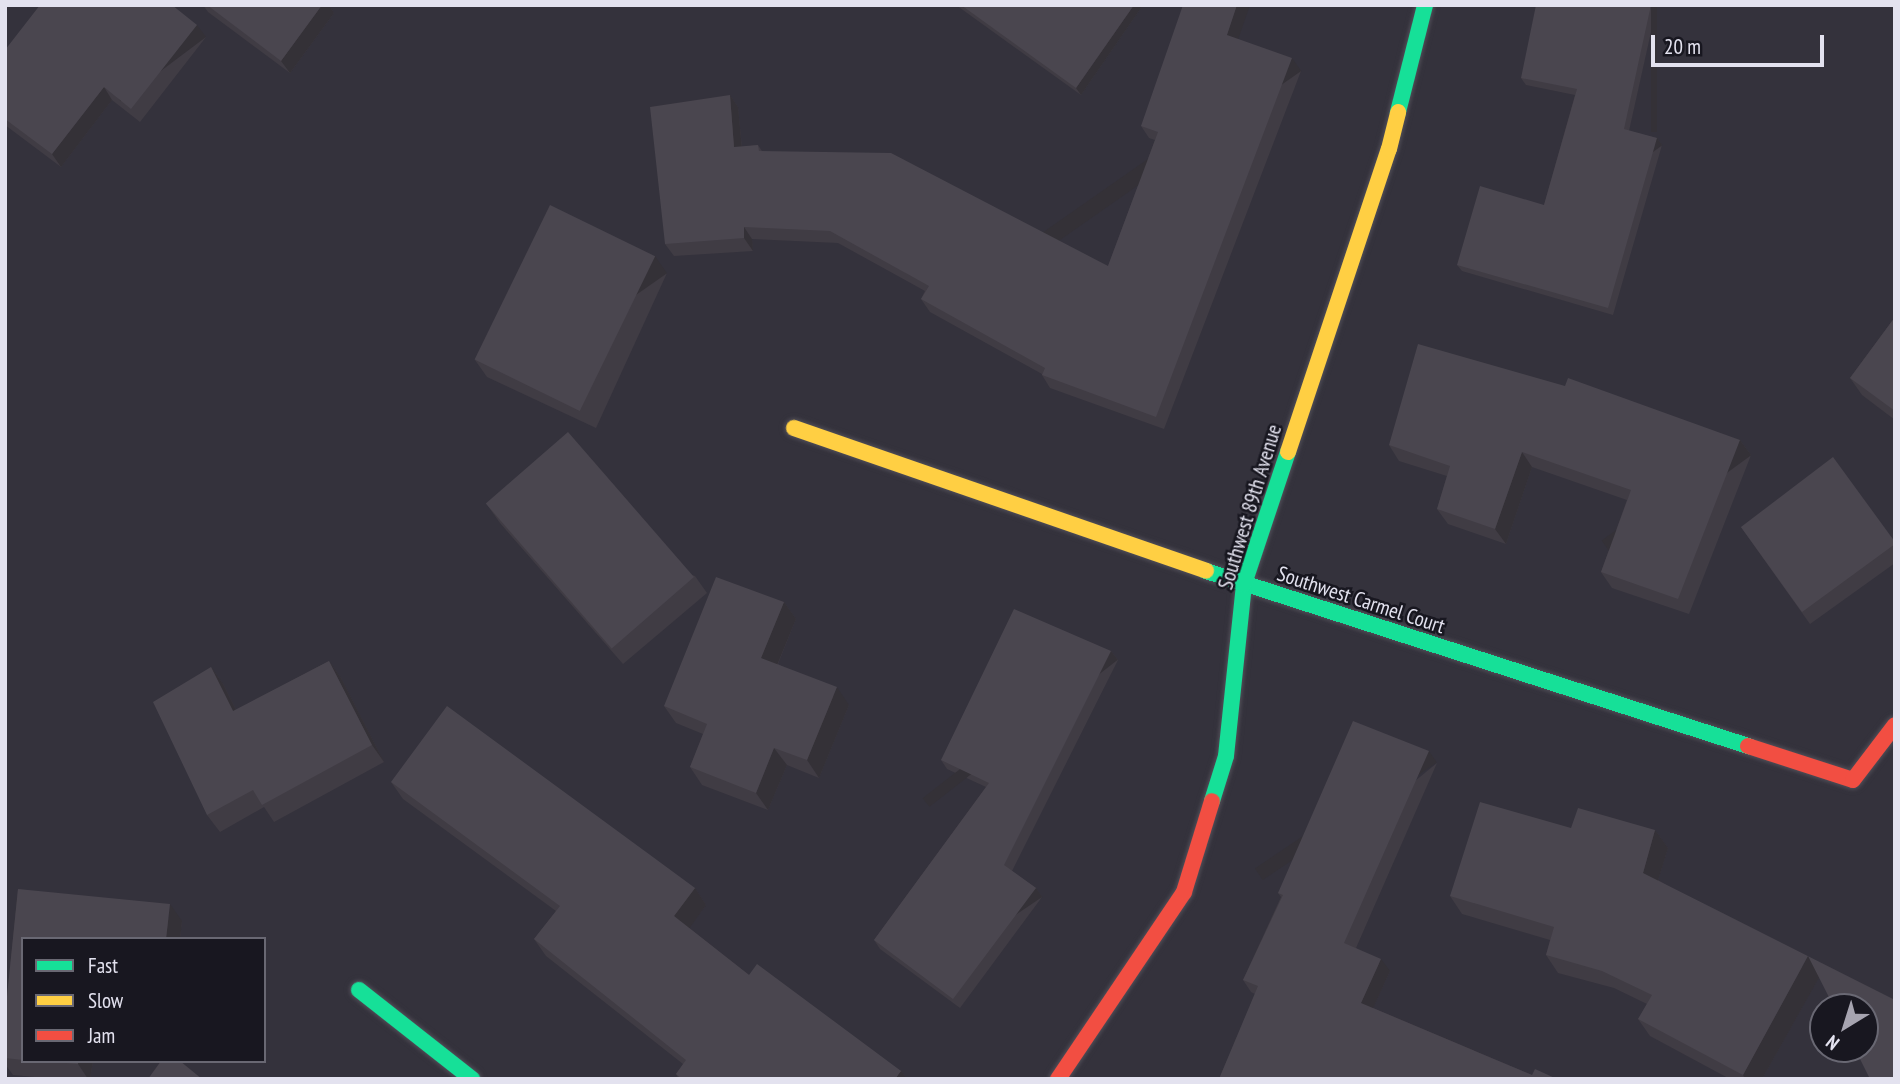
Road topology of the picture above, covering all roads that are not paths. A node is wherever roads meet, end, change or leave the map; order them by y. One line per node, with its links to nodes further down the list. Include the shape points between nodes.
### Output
1 (1425, 5): 3 (street, Southwest 89th Avenue, via 1389,149)
2 (794, 428): 3 (street, Southwest Carmel Court)
3 (1244, 584): 4 (street, Southwest Carmel Court, via 1853,779); 7 (street, Southwest 89th Avenue, via 1226,756 1184,892)
4 (1895, 725)
5 (359, 990): 6 (street)
6 (472, 1079)
7 (1058, 1079)

